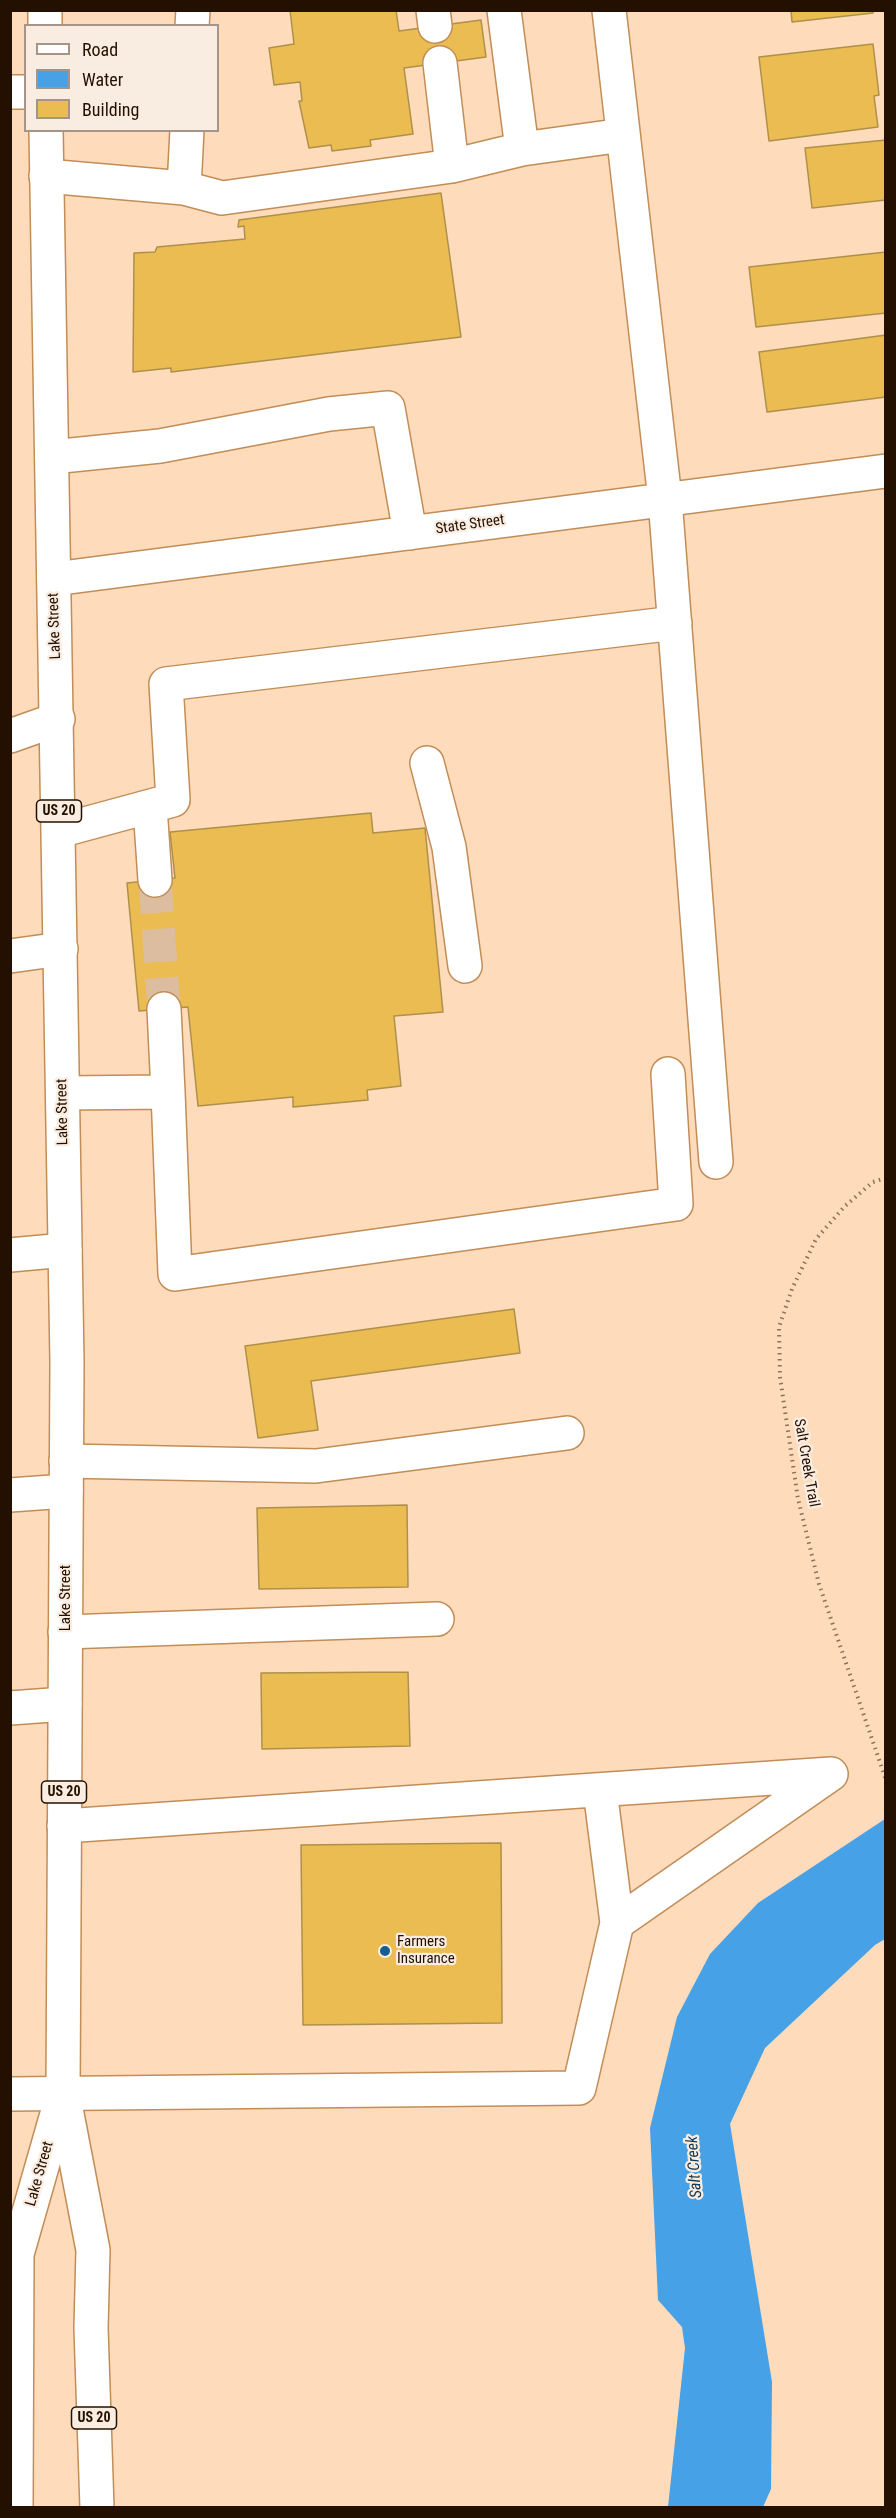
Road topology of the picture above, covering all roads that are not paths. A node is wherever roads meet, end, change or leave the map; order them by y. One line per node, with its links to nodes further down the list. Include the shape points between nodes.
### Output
1 (504, 10): 7 (main road)
2 (609, 10): 6 (main road)
3 (440, 63): 8 (main road)
4 (46, 132): 9 (main road, Lake Street / US 20)
5 (187, 132): 10 (main road)
6 (623, 135): 7 (main road); 13 (main road)
7 (522, 148): 8 (main road)
8 (452, 165): 10 (main road, via 222,198)
9 (46, 176): 10 (main road); 11 (main road, Lake Street / US 20)
10 (184, 188)
11 (52, 457): 14 (main road, via 160,446 329,414 388,408); 15 (main road, Lake Street / US 20)
12 (885, 471): 13 (main road, State Street)
13 (665, 499): 14 (main road, State Street); 16 (main road)
14 (411, 533): 15 (main road, State Street)
15 (54, 579): 17 (main road, Lake Street / US 20)
16 (675, 623): 20 (main road, via 166,684 173,800); 30 (main road)
17 (58, 719): 18 (main road); 21 (main road, Lake Street / US 20)
18 (10, 736)
19 (427, 763): 25 (main road, via 449,847)
20 (150, 807): 21 (main road); 22 (main road)
21 (60, 831): 23 (main road, Lake Street / US 20)
22 (155, 880)
23 (61, 949): 24 (main road); 29 (main road, Lake Street / US 20)
24 (10, 956)
25 (465, 966)
26 (164, 1009): 28 (main road)
27 (668, 1074): 28 (main road, via 676,1204 175,1274)
28 (168, 1092): 29 (main road)
29 (63, 1093): 31 (main road, Lake Street / US 20)
30 (716, 1162)
31 (65, 1250): 32 (main road); 34 (main road, Lake Street / US 20)
32 (10, 1255)
33 (567, 1433): 34 (main road, via 316,1466)
34 (66, 1476): 35 (main road); 37 (main road, Lake Street / US 20)
35 (10, 1495)
36 (436, 1619): 37 (main road)
37 (65, 1632): 38 (main road, Lake Street / US 20)
38 (65, 1704): 39 (main road); 41 (main road, Lake Street / US 20)
39 (10, 1708)
40 (600, 1790): 41 (main road); 42 (main road); 42 (main road, via 831,1774)
41 (64, 1826): 43 (main road, Lake Street / US 20)
42 (617, 1923): 43 (main road, via 579,2088)
43 (63, 2093): 44 (main road); 45 (main road, Lake Street / US 20, via 17,2254); 46 (main road, Lake Street / US 20, via 93,2250 91,2328)
44 (10, 2094)
45 (16, 2508)
46 (97, 2508)

